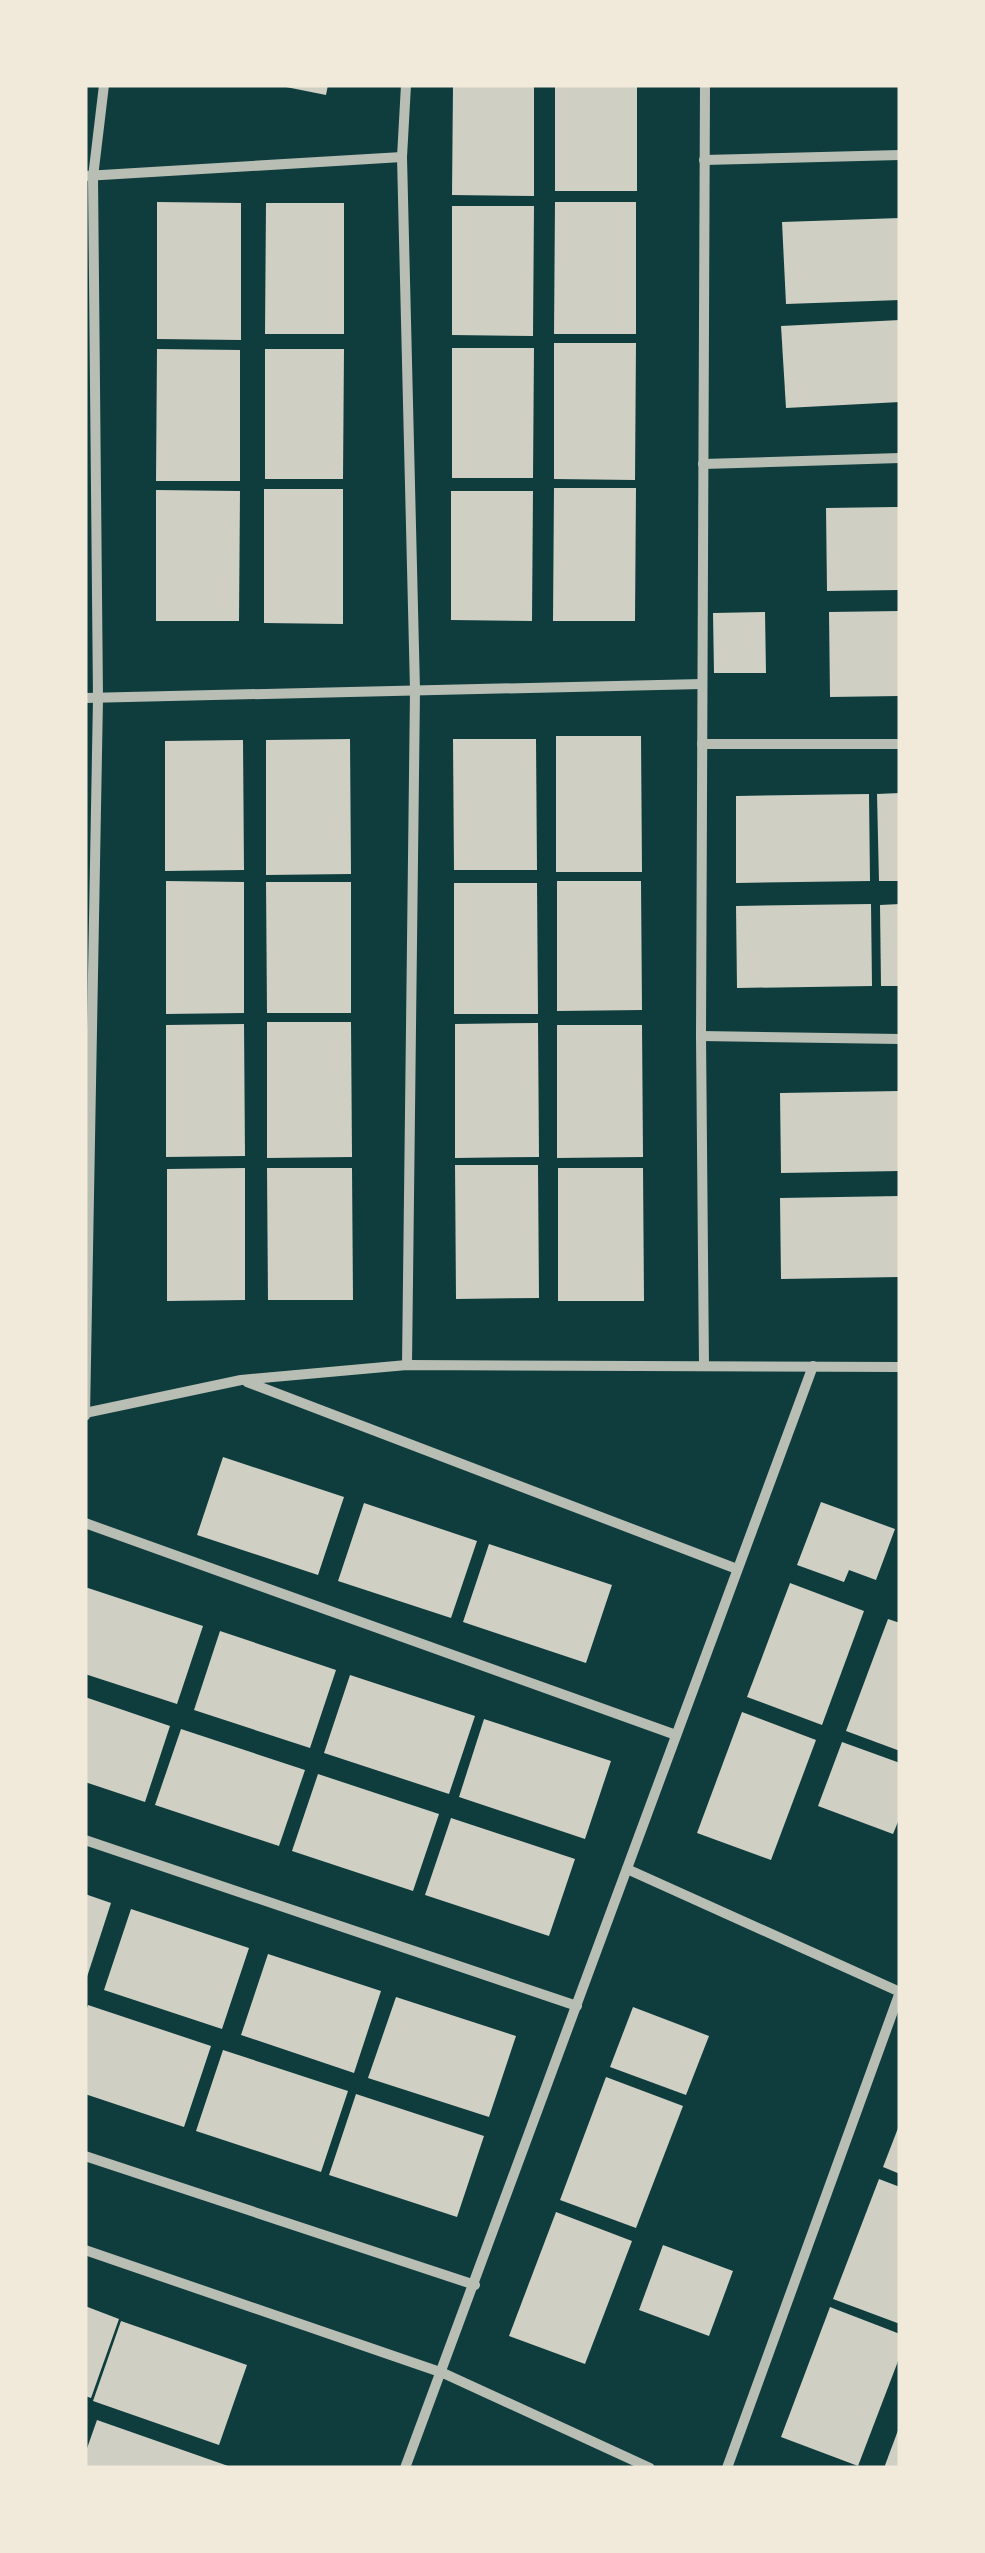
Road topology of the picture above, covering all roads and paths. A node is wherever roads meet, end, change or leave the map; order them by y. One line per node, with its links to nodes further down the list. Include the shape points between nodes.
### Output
1 (104, 85): 7 (street)
2 (406, 85): 5 (street)
3 (705, 85): 6 (street)
4 (900, 156): 6 (street)
5 (402, 157): 7 (street); 11 (street)
6 (704, 160): 9 (street)
7 (89, 176): 13 (street)
8 (900, 458): 9 (street)
9 (702, 464): 10 (street)
10 (702, 684): 11 (street); 14 (street)
11 (415, 690): 13 (street); 18 (street)
12 (85, 698): 13 (street)
13 (98, 698): 23 (street)
14 (702, 744): 15 (street); 16 (street)
15 (900, 744)
16 (700, 1036): 17 (street); 19 (street)
17 (900, 1039)
18 (407, 1366): 19 (street); 22 (street)
19 (704, 1366): 20 (street)
20 (813, 1366): 21 (street); 25 (street)
21 (900, 1366)
22 (241, 1380): 23 (street); 25 (street)
23 (85, 1414)
24 (85, 1523): 26 (street)
25 (737, 1569): 26 (street)
26 (676, 1734): 28 (street)
27 (85, 1840): 30 (street)
28 (627, 1869): 29 (street); 30 (street)
29 (900, 1992): 37 (street)
30 (577, 2006): 33 (street)
31 (85, 2156): 33 (street)
32 (85, 2250): 34 (street)
33 (474, 2285): 34 (street)
34 (442, 2373): 35 (street); 36 (street)
35 (405, 2468)
36 (650, 2468)
37 (727, 2468)

